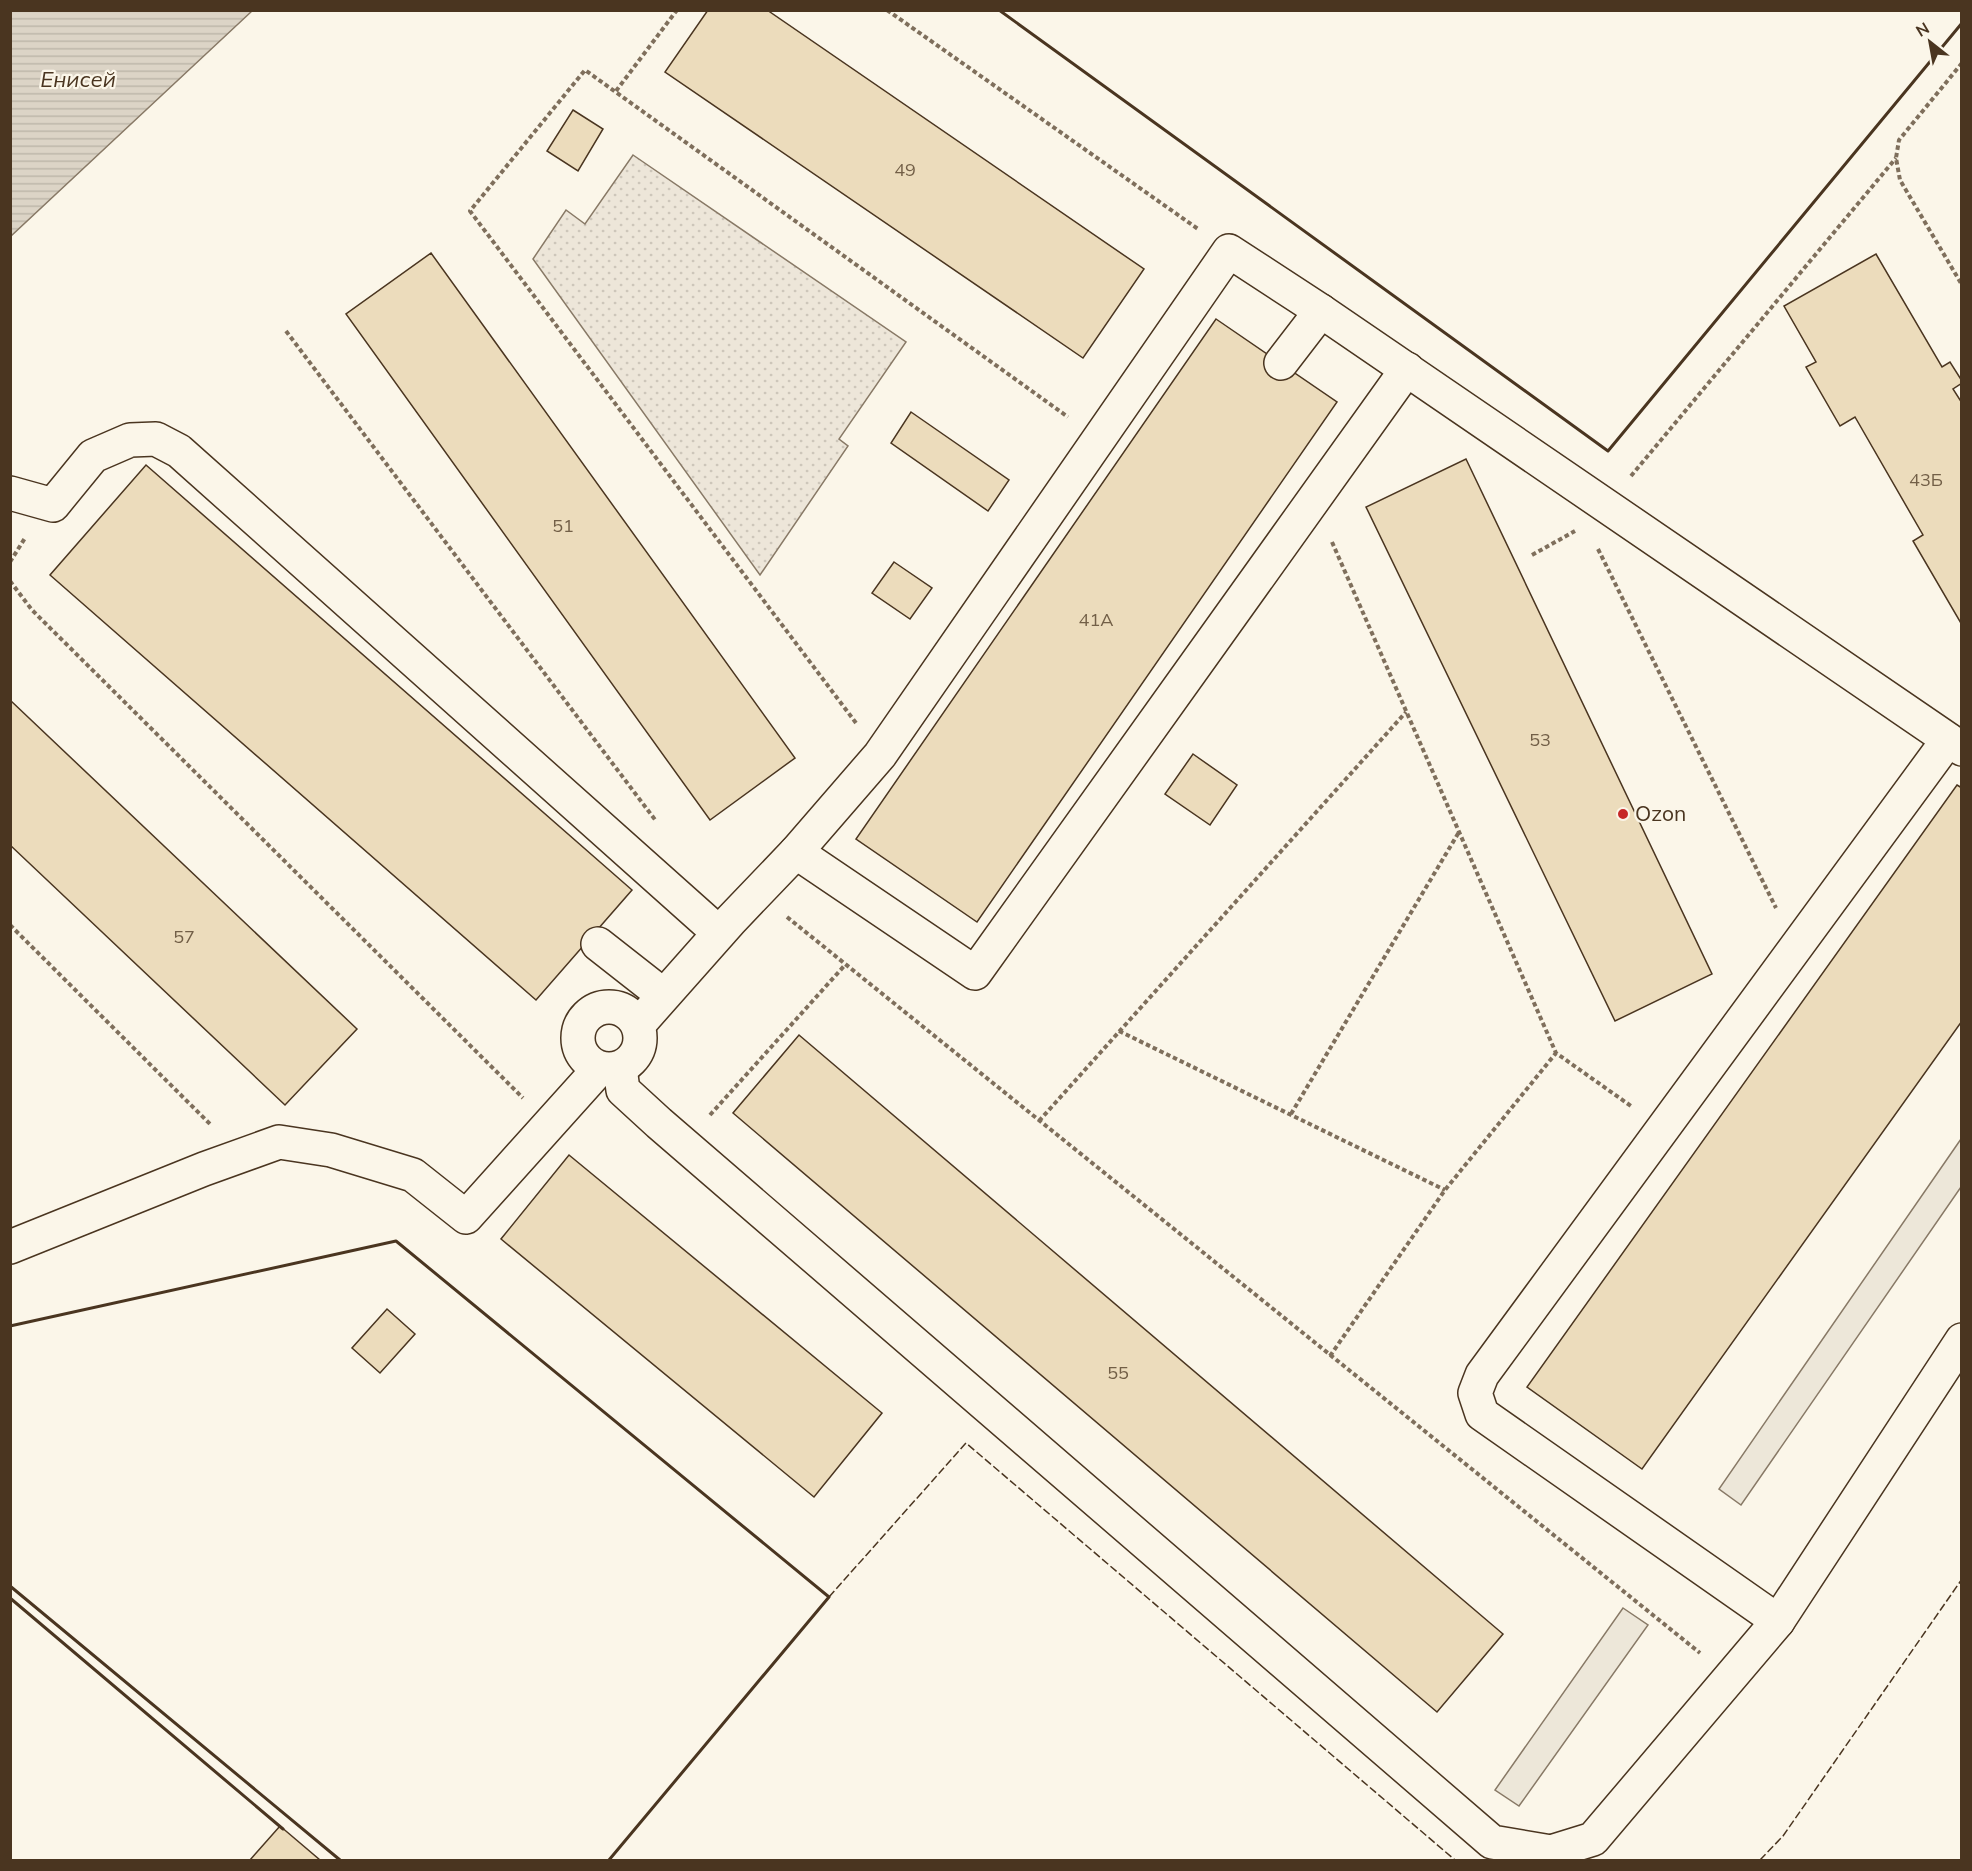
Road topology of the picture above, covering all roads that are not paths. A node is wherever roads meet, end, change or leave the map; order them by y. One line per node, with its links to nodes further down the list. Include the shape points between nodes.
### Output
1 (1321, 310): 2 (lane); 3 (lane); 6 (lane, via 1229,250 880,755)
2 (1281, 363)
3 (1407, 369): 5 (lane, via 1596,515); 6 (lane, via 975,973)
4 (10, 493): 7 (lane, via 53,505 93,456 130,440 156,439 179,451)
5 (1955, 745): 14 (lane, via 1795,948 1482,1375 1475,1394 1482,1414)
6 (796, 852): 7 (lane)
7 (719, 933): 9 (lane)
8 (598, 944): 9 (lane)
9 (663, 995): 10 (lane)
10 (638, 1025): 11 (lane, via 640,1045 636,1055 629,1063); 11 (lane, via 632,1016 613,1007 603,1007 585,1018 577,1037 578,1047 583,1056)
11 (610, 1068): 12 (lane, via 549,1124 466,1217 413,1175 331,1150 279,1142); 14 (lane, via 623,1090 683,1145 1492,1842 1551,1852 1593,1839)
12 (10, 1247)
13 (1962, 1340): 14 (lane)
14 (1778, 1621)

